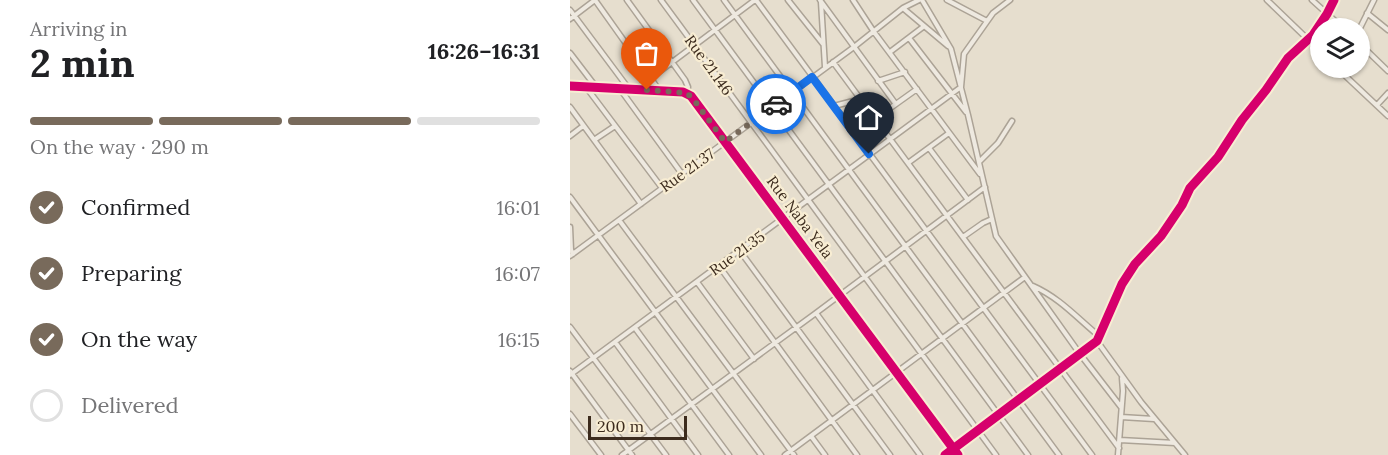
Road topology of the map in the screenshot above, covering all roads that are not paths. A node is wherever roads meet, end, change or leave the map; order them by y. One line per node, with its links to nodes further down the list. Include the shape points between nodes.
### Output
1 (627, 0): 38 (street, Rue Naba Yela)
2 (661, 0): 31 (street, Rue 21.146)
3 (693, 0): 26 (street)
4 (724, 0): 20 (street)
5 (755, 0): 20 (street); 44 (street)
6 (788, 0): 32 (street)
7 (853, 0): 28 (street)
8 (920, 0): 16 (street, Rue 21.37); 34 (street)
9 (947, 0): 24 (street)
10 (1010, 0): 24 (street)
11 (1267, 0): 30 (street)
12 (1312, 0): 19 (street)
13 (1334, 0): 19 (street)
14 (820, 1): 32 (street); 33 (street)
15 (1372, 1): 18 (street)
16 (903, 8): 25 (street); 28 (street, Rue 21.37)
17 (570, 10): 21 (street)
18 (1367, 13): 23 (street); 27 (street)
19 (1327, 14): 22 (street); 30 (street)
20 (735, 15): 26 (street); 56 (street)
21 (572, 18): 43 (street, via 595,0); 52 (street)
22 (1332, 18)
23 (1365, 18)
24 (987, 21): 50 (street, via 964,54)
25 (923, 27): 29 (street); 34 (street)
26 (715, 30): 31 (street); 65 (street)
27 (1388, 30)
28 (874, 32): 33 (street, Rue 21.37); 35 (street)
29 (909, 38): 35 (street); 59 (street)
30 (1308, 40): 121 (street, via 1288,58 1226,147 1190,188 1164,231 1135,264)
31 (694, 45): 38 (street); 71 (street, Rue 21.146)
32 (824, 46): 40 (street)
33 (854, 47): 39 (street, Rue 21.37); 46 (street)
34 (951, 49): 50 (street)
35 (890, 52): 42 (street)
36 (570, 53): 49 (street)
37 (1370, 54): 41 (street)
38 (673, 62): 43 (street); 57 (street, Rue Naba Yela, via 687,83)
39 (833, 62): 40 (street, Rue 21.37); 60 (street)
40 (825, 67): 44 (street, Rue 21.37)
41 (1388, 71)
42 (905, 72): 46 (street); 53 (street)
43 (651, 77): 54 (street); 55 (street)
44 (812, 77): 56 (street, Rue 21.37); 63 (street)
45 (1348, 78): 62 (street)
46 (878, 81): 61 (street)
47 (570, 86): 48 (street)
48 (585, 87): 49 (street); 73 (street)
49 (596, 87): 51 (street)
50 (961, 87): 59 (street, Rue 21.35); 67 (street)
51 (620, 88): 52 (street); 84 (street)
52 (629, 89): 54 (street)
53 (917, 89): 61 (street); 66 (street)
54 (635, 90): 55 (street)
55 (659, 90): 57 (street)
56 (791, 92): 65 (street, Rue 21.37); 83 (street)
57 (687, 93): 78 (street, Rue Naba Yela)
58 (1388, 93): 62 (street)
59 (952, 94): 66 (street, Rue 21.35); 67 (street)
60 (861, 99): 63 (street); 69 (street)
61 (896, 103): 69 (street)
62 (1377, 105): 68 (street)
63 (834, 106): 80 (street)
64 (570, 107): 72 (street)
65 (771, 108): 71 (street, Rue 21.37); 86 (street)
66 (932, 109): 74 (street); 76 (street, Rue 21.35)
67 (968, 115): 81 (street)
68 (1388, 116)
69 (875, 119): 76 (street)
70 (1012, 121): 81 (street)
71 (751, 123): 78 (street, Rue 21.37); 90 (street, Rue 21.146)
72 (583, 126): 75 (street); 77 (street)
73 (615, 126): 77 (street); 88 (street)
74 (950, 133): 79 (street); 85 (street)
75 (570, 136)
76 (890, 139): 80 (street, Rue 21.35); 82 (street)
77 (594, 140): 92 (street)
78 (725, 142): 84 (street, Rue 21.37); 94 (street, Rue Naba Yela)
79 (929, 148): 82 (street); 91 (street)
80 (869, 154): 83 (street, Rue 21.35); 98 (street)
81 (979, 162): 85 (street)
82 (909, 164): 93 (street)
83 (849, 170): 86 (street, Rue 21.35); 101 (street)
84 (682, 174): 88 (street, Rue 21.37)
85 (982, 177): 87 (street)
86 (829, 185): 90 (street, Rue 21.35); 104 (street)
87 (985, 187): 91 (street); 95 (street)
88 (662, 188): 92 (street, Rue 21.37)
89 (570, 196): 99 (street)
90 (808, 200): 94 (street, Rue 21.35); 106 (street, Rue 21.146)
91 (968, 200): 93 (street)
92 (641, 204): 96 (street, Rue 21.37)
93 (947, 216): 98 (street); 100 (street)
94 (783, 219): 102 (street, Rue 21.35); 111 (street, Rue Naba Yela)
95 (992, 219): 100 (street); 107 (street, via 996,236)
96 (619, 220): 99 (street, Rue 21.37); 112 (street)
97 (570, 227): 103 (street)
98 (925, 231): 101 (street); 113 (street)
99 (598, 235): 103 (street, Rue 21.37); 114 (street)
100 (963, 237): 110 (street)
101 (905, 246): 104 (street); 116 (street)
102 (740, 251): 105 (street, Rue 21.35); 119 (street)
103 (571, 255)
104 (885, 261): 106 (street); 120 (street)
105 (718, 266): 108 (street, Rue 21.35); 123 (street)
106 (864, 276): 111 (street); 124 (street, Rue 21.146)
107 (1025, 277): 109 (street); 110 (street)
108 (698, 282): 112 (street, Rue 21.35); 127 (street)
109 (1032, 285): 121 (street, via 1062,303); 125 (street)
110 (1004, 293): 113 (street); 128 (street)
111 (840, 295): 115 (street); 129 (street, Rue Naba Yela)
112 (676, 297): 114 (street, Rue 21.35); 131 (street)
113 (984, 308): 116 (street); 133 (street)
114 (656, 312): 118 (street, Rue 21.35); 134 (street)
115 (816, 313): 119 (street); 135 (street)
116 (963, 323): 120 (street); 136 (street)
117 (570, 327): 126 (street)
118 (635, 328): 122 (street, Rue 21.35); 137 (street)
119 (796, 328): 123 (street); 138 (street)
120 (942, 339): 124 (street); 141 (street)
121 (1098, 339): 125 (street); 132 (street)
122 (615, 342): 126 (street, Rue 21.35); 143 (street)
123 (775, 343): 127 (street); 145 (street)
124 (922, 354): 129 (street); 146 (street, Rue 21.146)
125 (1080, 354): 128 (street); 139 (street)
126 (593, 358): 130 (street, Rue 21.35); 147 (street)
127 (754, 358): 131 (street)
128 (1060, 369): 133 (street); 151 (street)
129 (897, 372): 135 (street); 152 (street, Rue Naba Yela)
130 (571, 374): 153 (street)
131 (734, 374): 134 (street); 154 (street)
132 (1121, 375): 139 (street); 144 (street)
133 (1039, 385): 136 (street); 172 (street)
134 (713, 389): 137 (street); 161 (street)
135 (872, 391): 138 (street); 166 (street)
136 (1019, 400): 141 (street); 171 (street)
137 (692, 404): 143 (street); 160 (street)
138 (853, 405): 145 (street); 165 (street)
139 (1121, 407): 142 (street)
140 (570, 414): 155 (street)
141 (998, 415): 146 (street); 170 (street)
142 (1121, 417): 144 (street); 149 (street)
143 (671, 419): 147 (street); 159 (street)
144 (1154, 419): 150 (street)
145 (832, 420): 148 (street); 164 (street)
146 (978, 430): 152 (street); 169 (street, Rue 21.146)
147 (650, 434): 153 (street); 158 (street)
148 (811, 436): 154 (street); 163 (street)
149 (1119, 440): 150 (street); 151 (street)
150 (1176, 443): 174 (street)
151 (1119, 448): 173 (street)
152 (953, 449): 167 (street); 168 (street, Rue Naba Yela)
153 (629, 450): 156 (street); 157 (street)
154 (793, 453): 162 (street)
155 (600, 455)
156 (622, 455)
157 (632, 455)
158 (666, 455)
159 (698, 455)
160 (729, 455)
161 (761, 455)
162 (785, 455)
163 (825, 455)
164 (857, 455)
165 (890, 455)
166 (920, 455)
167 (945, 455)
168 (958, 455)
169 (996, 455)
170 (1028, 455)
171 (1059, 455)
172 (1092, 455)
173 (1118, 455)
174 (1185, 455)

